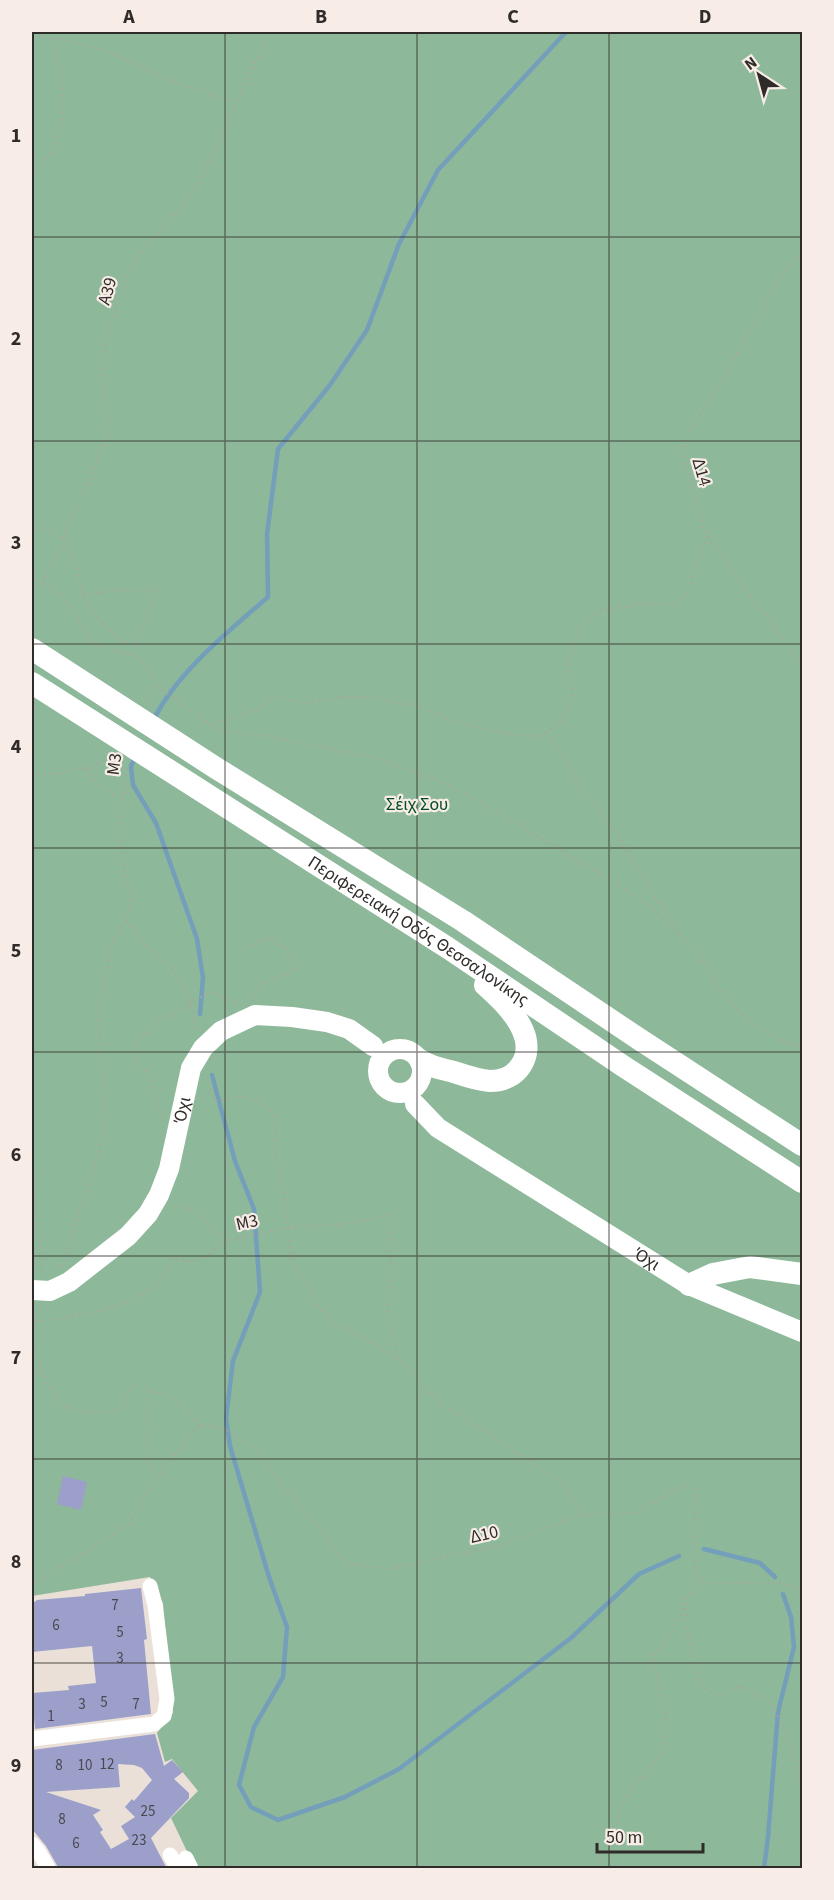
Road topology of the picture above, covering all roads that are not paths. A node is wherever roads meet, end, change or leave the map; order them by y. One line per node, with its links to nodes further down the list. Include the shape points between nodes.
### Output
1 (32, 649): 9 (highway, Περιφερειακή Οδός Θεσσαλονίκης, via 463,921)
2 (32, 684): 3 (highway, Περιφερειακή Οδός Θεσσαλονίκης)
3 (448, 948): 6 (highway, via 512,1012 524,1032 527,1056 510,1075 489,1081); 10 (highway, Περιφερειακή Οδός Θεσσαλονίκης)
4 (373, 1046): 5 (main road, Όχι); 7 (main road); 13 (main road, Όχι, via 349,1029 292,1017 255,1015 221,1031 203,1048 191,1068 173,1152 155,1202 135,1228 102,1258 61,1286)
5 (394, 1050): 6 (main road, via 409,1050); 7 (main road)
6 (420, 1060): 8 (main road, via 423,1074)
7 (379, 1065): 8 (main road, via 380,1080 389,1091)
8 (416, 1095): 12 (main road, Όχι, via 438,1128)
9 (802, 1145)
10 (802, 1182)
11 (802, 1274): 12 (highway, via 750,1267 713,1274)
12 (689, 1285): 14 (main road, Όχι)
13 (38, 1291)
14 (802, 1332)
15 (150, 1586): 16 (street, via 168,1704 164,1716 154,1724)
16 (32, 1739)
17 (32, 1844): 20 (street)
18 (170, 1854): 19 (street)
19 (185, 1865)
20 (48, 1869)

